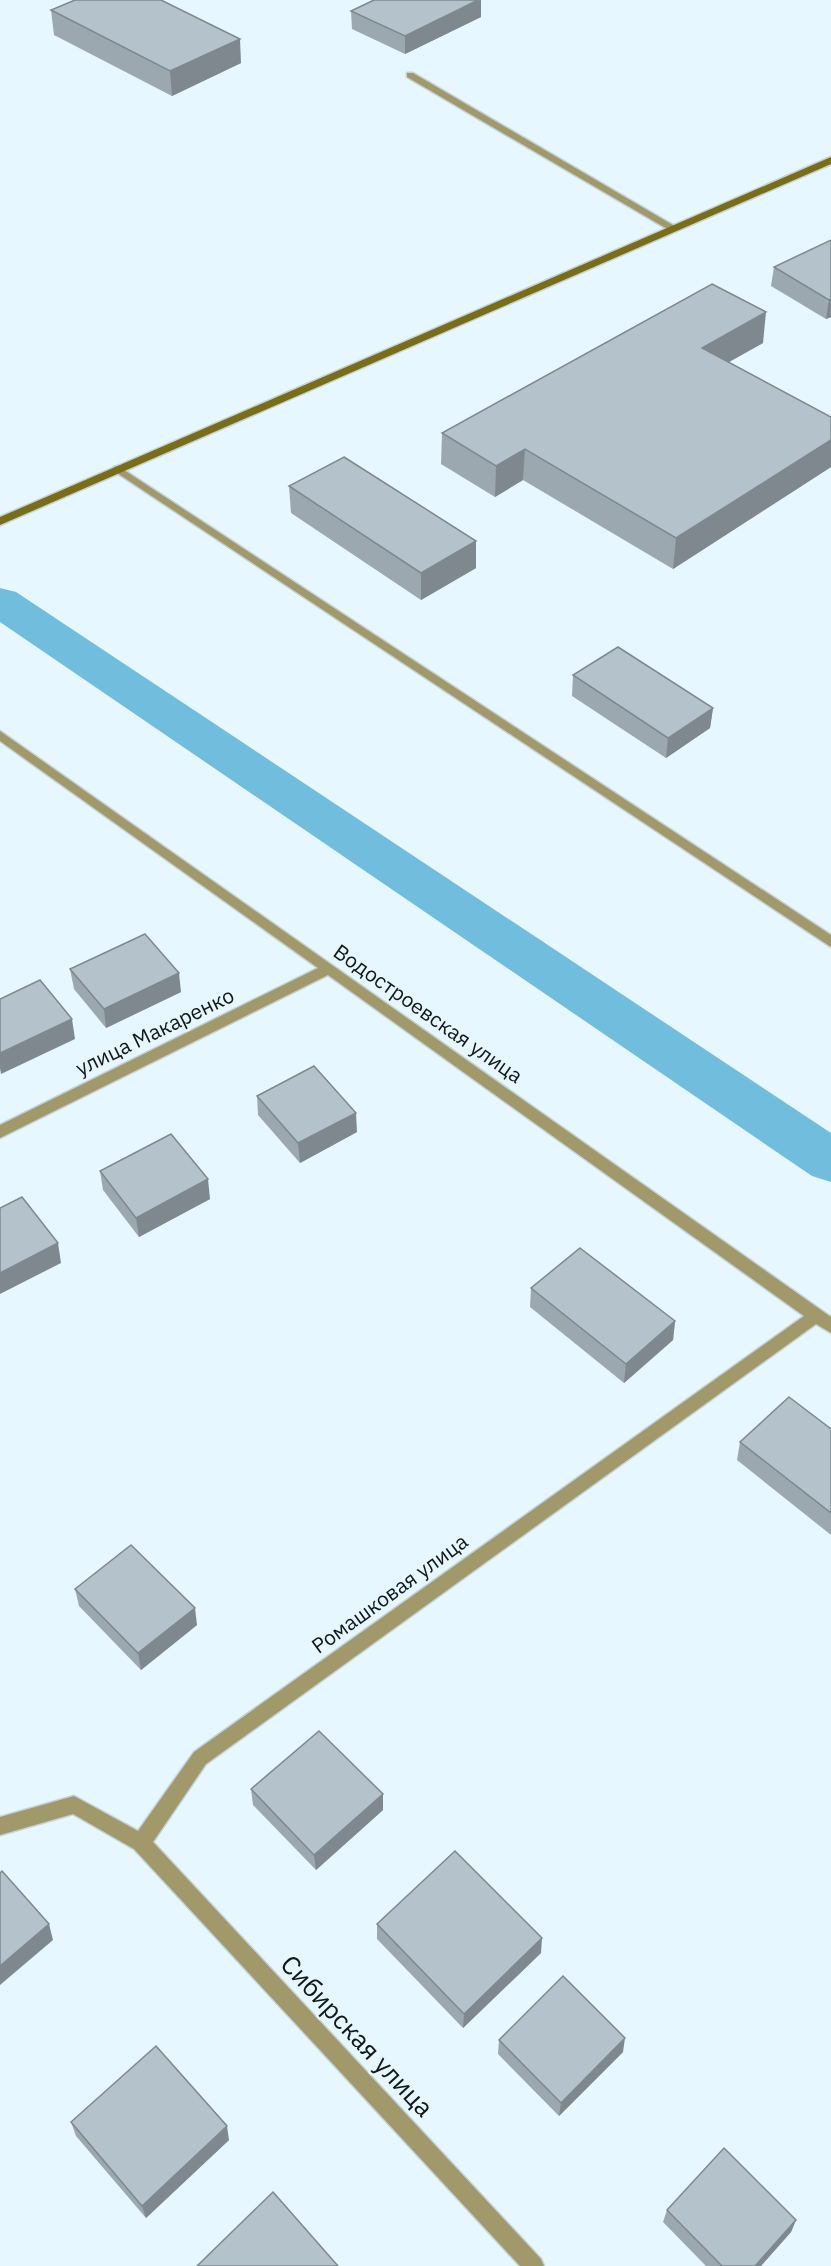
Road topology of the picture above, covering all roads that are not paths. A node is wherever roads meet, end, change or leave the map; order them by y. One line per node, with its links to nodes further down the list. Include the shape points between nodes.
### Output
1 (410, 75): 3 (street)
2 (831, 160): 3 (main road)
3 (673, 228): 4 (main road)
4 (118, 469): 5 (main road); 7 (street)
5 (0, 521)
6 (0, 735): 8 (street, Водостроевская улица)
7 (831, 942)
8 (328, 969): 9 (street, улица Макаренко); 10 (street, Водостроевская улица)
9 (0, 1132)
10 (816, 1316): 11 (street, Водостроевская улица); 13 (street, Ромашковая улица, via 200,1758)
11 (831, 1326)
12 (0, 1826): 13 (street, via 74,1805)
13 (141, 1843): 14 (street, Сибирская улица)
14 (534, 2266)

